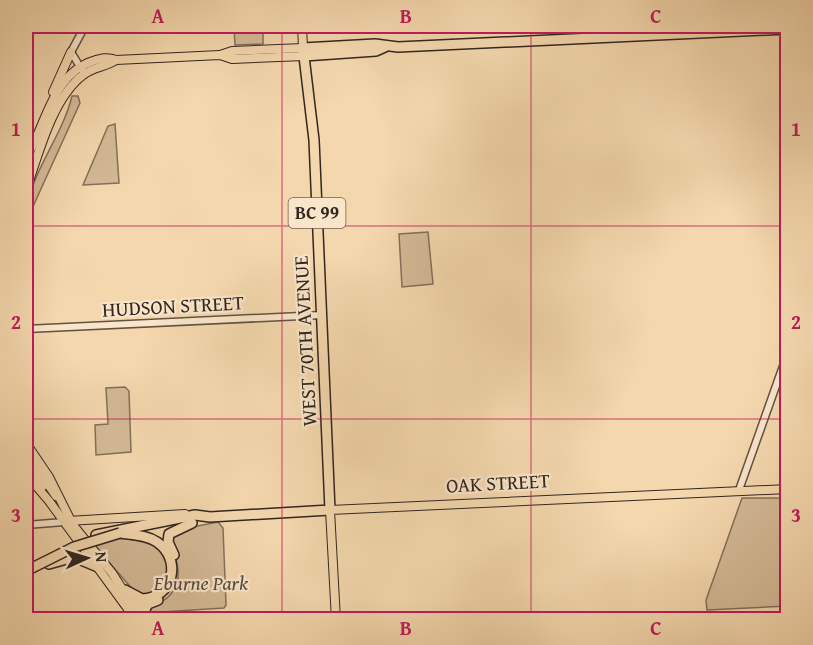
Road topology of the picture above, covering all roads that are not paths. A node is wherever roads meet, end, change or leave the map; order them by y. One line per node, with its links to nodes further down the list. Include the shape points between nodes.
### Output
1 (85, 26): 4 (street)
2 (302, 26): 5 (main road, WEST 70TH AVENUE)
3 (788, 28): 5 (highway, via 375,45)
4 (71, 52): 6 (street); 7 (main road)
5 (304, 52): 6 (main road, via 232,51 220,55 100,59); 11 (highway, WEST 70TH AVENUE / BC 99, via 312,116)
6 (82, 70): 7 (main road, via 66,78); 8 (main road)
7 (52, 102): 8 (main road)
8 (28, 160): 9 (main road); 10 (main road)
9 (26, 178)
10 (26, 190)
11 (322, 315): 12 (street, HUDSON STREET); 21 (highway, WEST 70TH AVENUE / BC 99)
12 (26, 329)
13 (788, 352): 19 (street)
14 (26, 443): 20 (main road, via 49,477)
15 (26, 453): 17 (main road)
16 (26, 464): 17 (main road)
17 (32, 472): 20 (main road); 23 (main road, via 49,501)
18 (788, 489): 19 (main road, OAK STREET)
19 (739, 490): 21 (main road, OAK STREET)
20 (57, 497): 23 (main road)
21 (330, 510): 22 (highway, OAK STREET); 35 (main road, WEST 70TH AVENUE)
22 (194, 519): 23 (main road, OAK STREET); 25 (highway, OAK STREET); 32 (highway, via 169,534 177,564 176,580 164,596)
23 (68, 522): 24 (street, OAK STREET); 27 (main road); 30 (main road)
24 (26, 525)
25 (123, 532): 26 (highway, bridge, via 73,543); 28 (highway, bridge, via 74,548); 30 (highway, via 158,543 168,554 172,568 170,582 158,595 142,599)
26 (26, 565)
27 (98, 567): 29 (highway, via 79,558 66,558); 31 (main road)
28 (26, 571)
29 (26, 576)
30 (125, 590): 31 (main road)
31 (130, 604): 32 (highway); 33 (main road); 34 (main road)
32 (147, 605): 34 (highway)
33 (136, 620)
34 (143, 620)
35 (336, 620)

